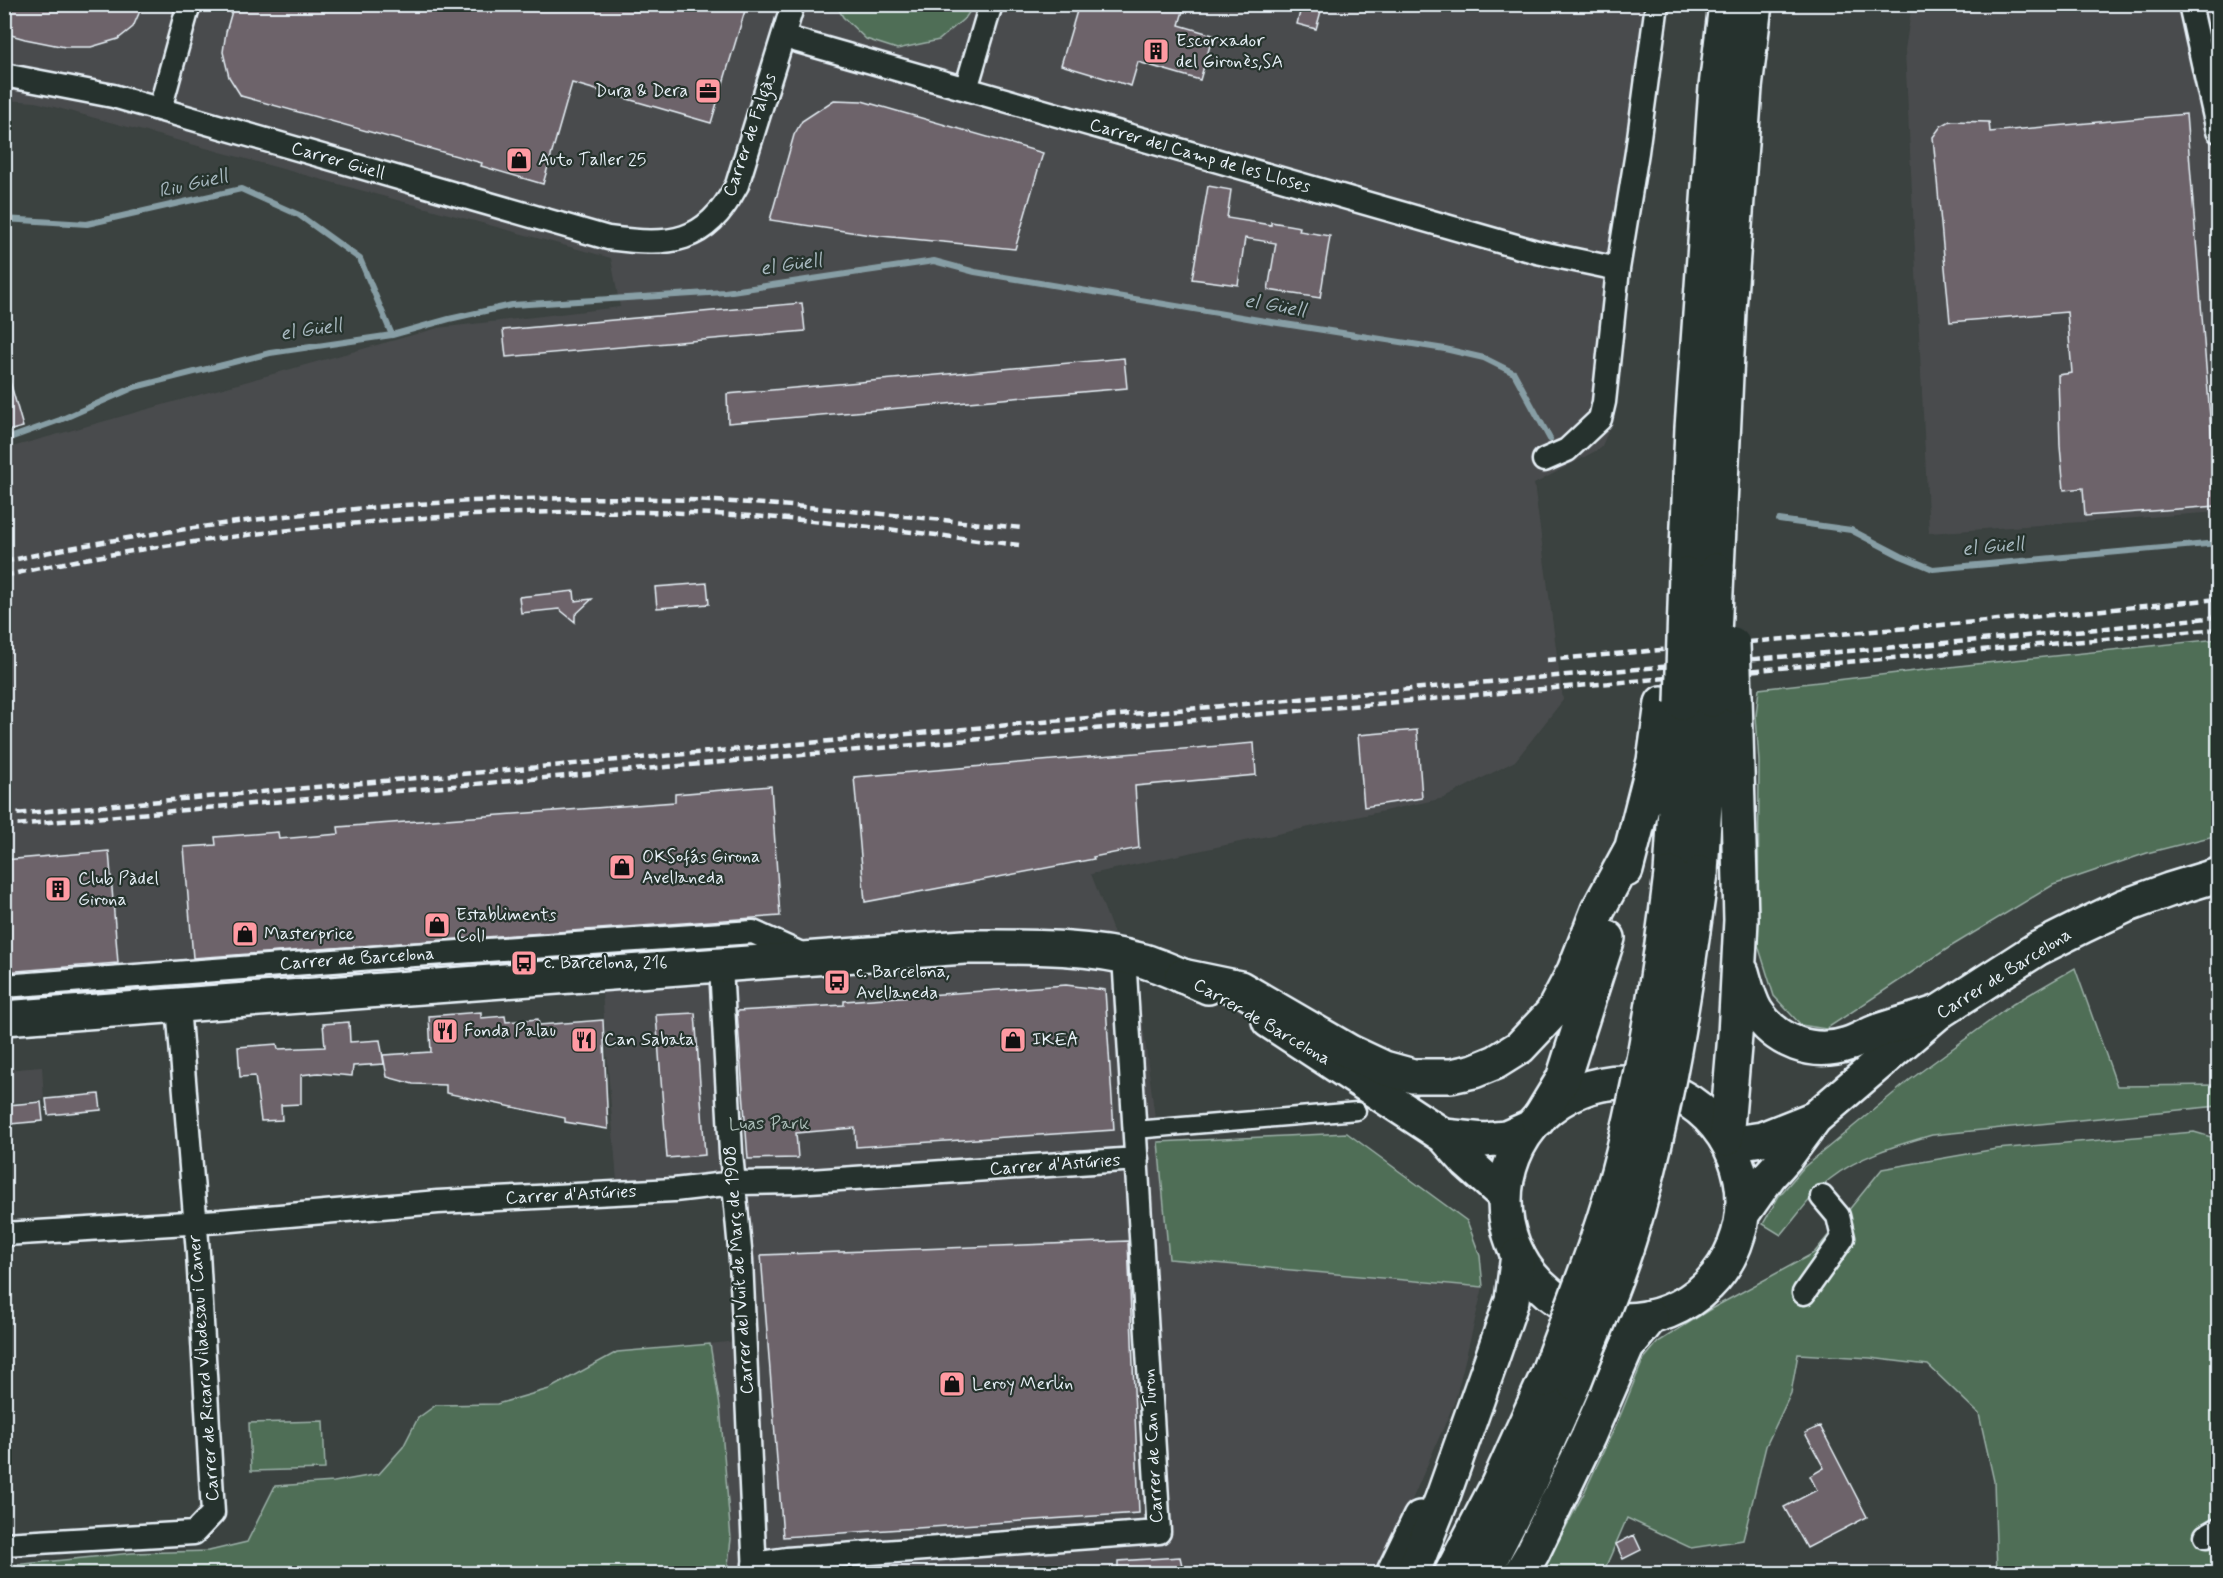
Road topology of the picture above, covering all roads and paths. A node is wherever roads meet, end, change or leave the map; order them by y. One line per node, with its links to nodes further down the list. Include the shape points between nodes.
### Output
1 (189, 4): 12 (street)
2 (793, 4): 8 (street, Carrer de Falgàs)
3 (991, 4): 10 (street)
4 (1657, 4): 15 (street)
5 (1726, 4): 16 (main road, via 1716,87)
6 (1755, 4): 16 (main road)
7 (2190, 4): 11 (street)
8 (784, 37): 10 (street, Carrer del Camp de les Lloses); 14 (street, Carrer de Falgàs, via 737,184 726,205 714,219)
9 (4, 75): 12 (street, Carrer Güell)
10 (966, 89): 15 (street, Carrer del Camp de les Lloses, via 1537,252)
11 (2214, 89): 13 (street)
12 (160, 109): 14 (street, Carrer Güell, via 608,238)
13 (2218, 131)
14 (672, 242)
15 (1618, 268): 17 (street, via 1600,419 1567,450)
16 (1708, 423): 18 (main road); 18 (main road, via 1677,504)
17 (1544, 460)
18 (1702, 572): 19 (main road, bridge); 19 (main road)
19 (1697, 700): 20 (main road, via 1654,761); 24 (main road, via 1741,920); 47 (main road, bridge, via 1686,874 1660,966 1623,1153)
20 (1631, 849): 26 (main road, via 1598,910 1552,1013 1520,1047 1474,1071 1451,1076 1413,1076 1384,1068 1240,988); 33 (main road, via 1606,946 1563,1079)
21 (2218, 875): 29 (main road, Carrer de Barcelona, via 2147,898 2083,926 2037,949)
22 (1124, 956): 23 (main road, Carrer de Barcelona, via 1064,948 964,947); 26 (main road, Carrer de Barcelona); 34 (street, Carrer de Can Turon)
23 (812, 959): 25 (main road, Carrer de Barcelona); 27 (street, Carrer de Barcelona, via 753,932)
24 (1739, 961): 29 (main road, via 1756,1011 1771,1029 1795,1045 1818,1049 1847,1045); 36 (main road)
25 (721, 966): 28 (main road, Carrer de Barcelona); 38 (street, Carrer del Vuit de Març de 1908)
26 (1182, 976): 35 (main road, Carrer de Barcelona, via 1276,1026)
27 (4, 986)
28 (178, 1006): 30 (main road, Carrer de Barcelona); 42 (street, Carrer de Ricard Viladesau i Caner)
29 (1939, 1012): 32 (main road, Carrer de Barcelona)
30 (4, 1018)
31 (1357, 1111): 34 (street)
32 (1815, 1119): 36 (main road, Carrer de Barcelona, via 1762,1139); 41 (main road, Carrer de Barcelona)
33 (1534, 1123): 35 (main road, Carrer de Barcelona, via 1506,1138); 36 (main road, via 1560,1101 1582,1090 1607,1084 1640,1084 1683,1098 1706,1115); 39 (main road, via 1515,1154)
34 (1135, 1130): 37 (street, Carrer de Can Turon)
35 (1444, 1136): 39 (main road, Carrer de Barcelona)
36 (1727, 1142): 41 (main road, via 1742,1182)
37 (1137, 1159): 38 (street, Carrer d'Astúries); 50 (street, Carrer de Can Turon, via 1159,1532 787,1559)
38 (734, 1183): 42 (street, Carrer d'Astúries); 50 (street, Carrer del Vuit de Març de 1908, via 741,1260)
39 (1505, 1196): 44 (main road, via 1509,1231)
40 (1822, 1197): 45 (street, via 1838,1216 1843,1238)
41 (1743, 1213): 46 (main road, via 1732,1251 1713,1281 1685,1304)
42 (195, 1222): 43 (street, Carrer d'Astúries); 49 (street, Carrer de Ricard Viladesau i Caner, via 213,1513 194,1533)
43 (4, 1234)
44 (1518, 1255): 46 (main road, via 1539,1284 1574,1309 1612,1320); 48 (main road, via 1512,1300)
45 (1804, 1293)
46 (1651, 1317): 55 (main road, via 1627,1347 1583,1448)
47 (1560, 1382): 53 (main road); 54 (main road, via 1526,1490)
48 (1450, 1478): 51 (main road, via 1420,1519); 52 (main road)
49 (4, 1544)
50 (754, 1569)
51 (1393, 1574)
52 (1412, 1574)
53 (1450, 1574)
54 (1483, 1574)
55 (1520, 1574)

